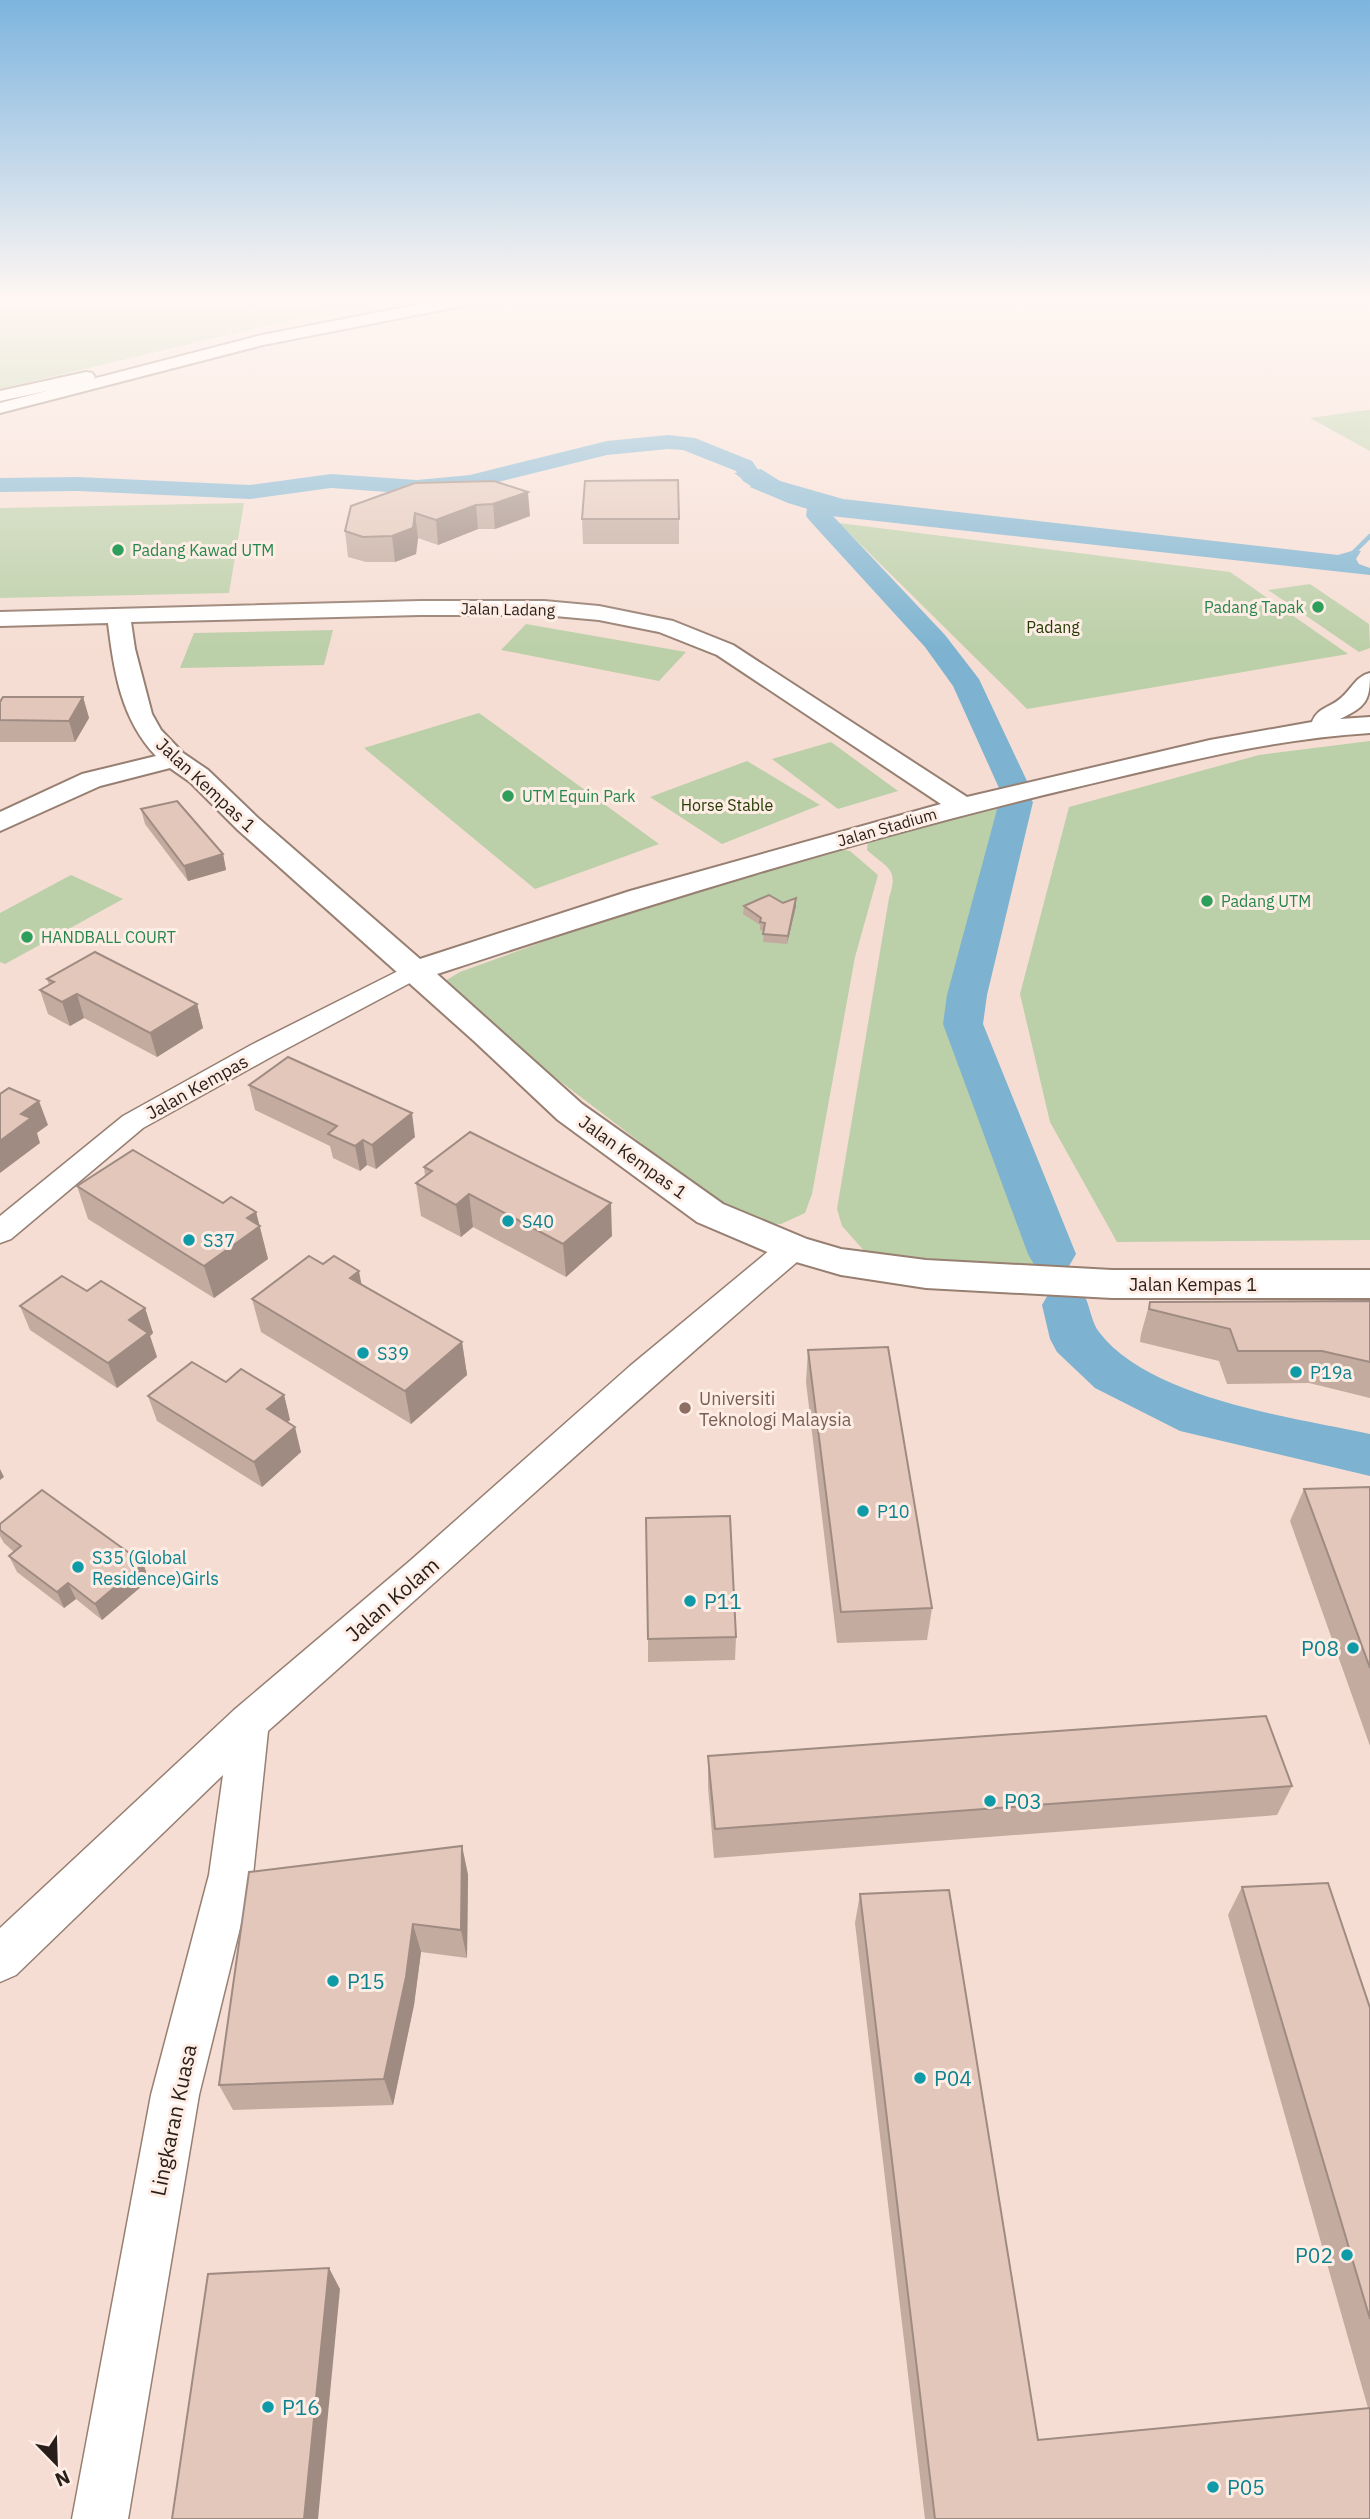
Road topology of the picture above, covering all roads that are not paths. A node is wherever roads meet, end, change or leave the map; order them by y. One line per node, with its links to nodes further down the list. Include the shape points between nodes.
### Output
1 (119, 617): 2 (main road, Jalan Ladang); 5 (main road, Jalan Kempas 1, via 139,714 150,734); 6 (main road, Jalan Ladang, via 544,608 665,626 725,650)
2 (0, 620)
3 (1370, 680): 4 (main road)
4 (1357, 718): 6 (main road, Jalan Stadium)
5 (174, 759): 7 (main road, via 91,780); 8 (main road, Jalan Kempas 1, via 199,776)
6 (963, 806): 8 (main road, Jalan Stadium, via 640,897)
7 (0, 823)
8 (414, 971): 9 (street, Jalan Kempas, via 133,1122); 10 (main road, Jalan Kempas 1, via 570,1112 710,1213)
9 (0, 1232)
10 (793, 1248): 11 (main road, Jalan Kempas 1, via 841,1262 926,1274 1112,1284); 12 (street, Jalan Kolam, via 642,1374)
11 (1370, 1284)
12 (248, 1723): 13 (street, Jalan Kolam); 14 (street, Lingkaran Kuasa, via 231,1875 175,2095)
13 (0, 1959)
14 (100, 2519)

